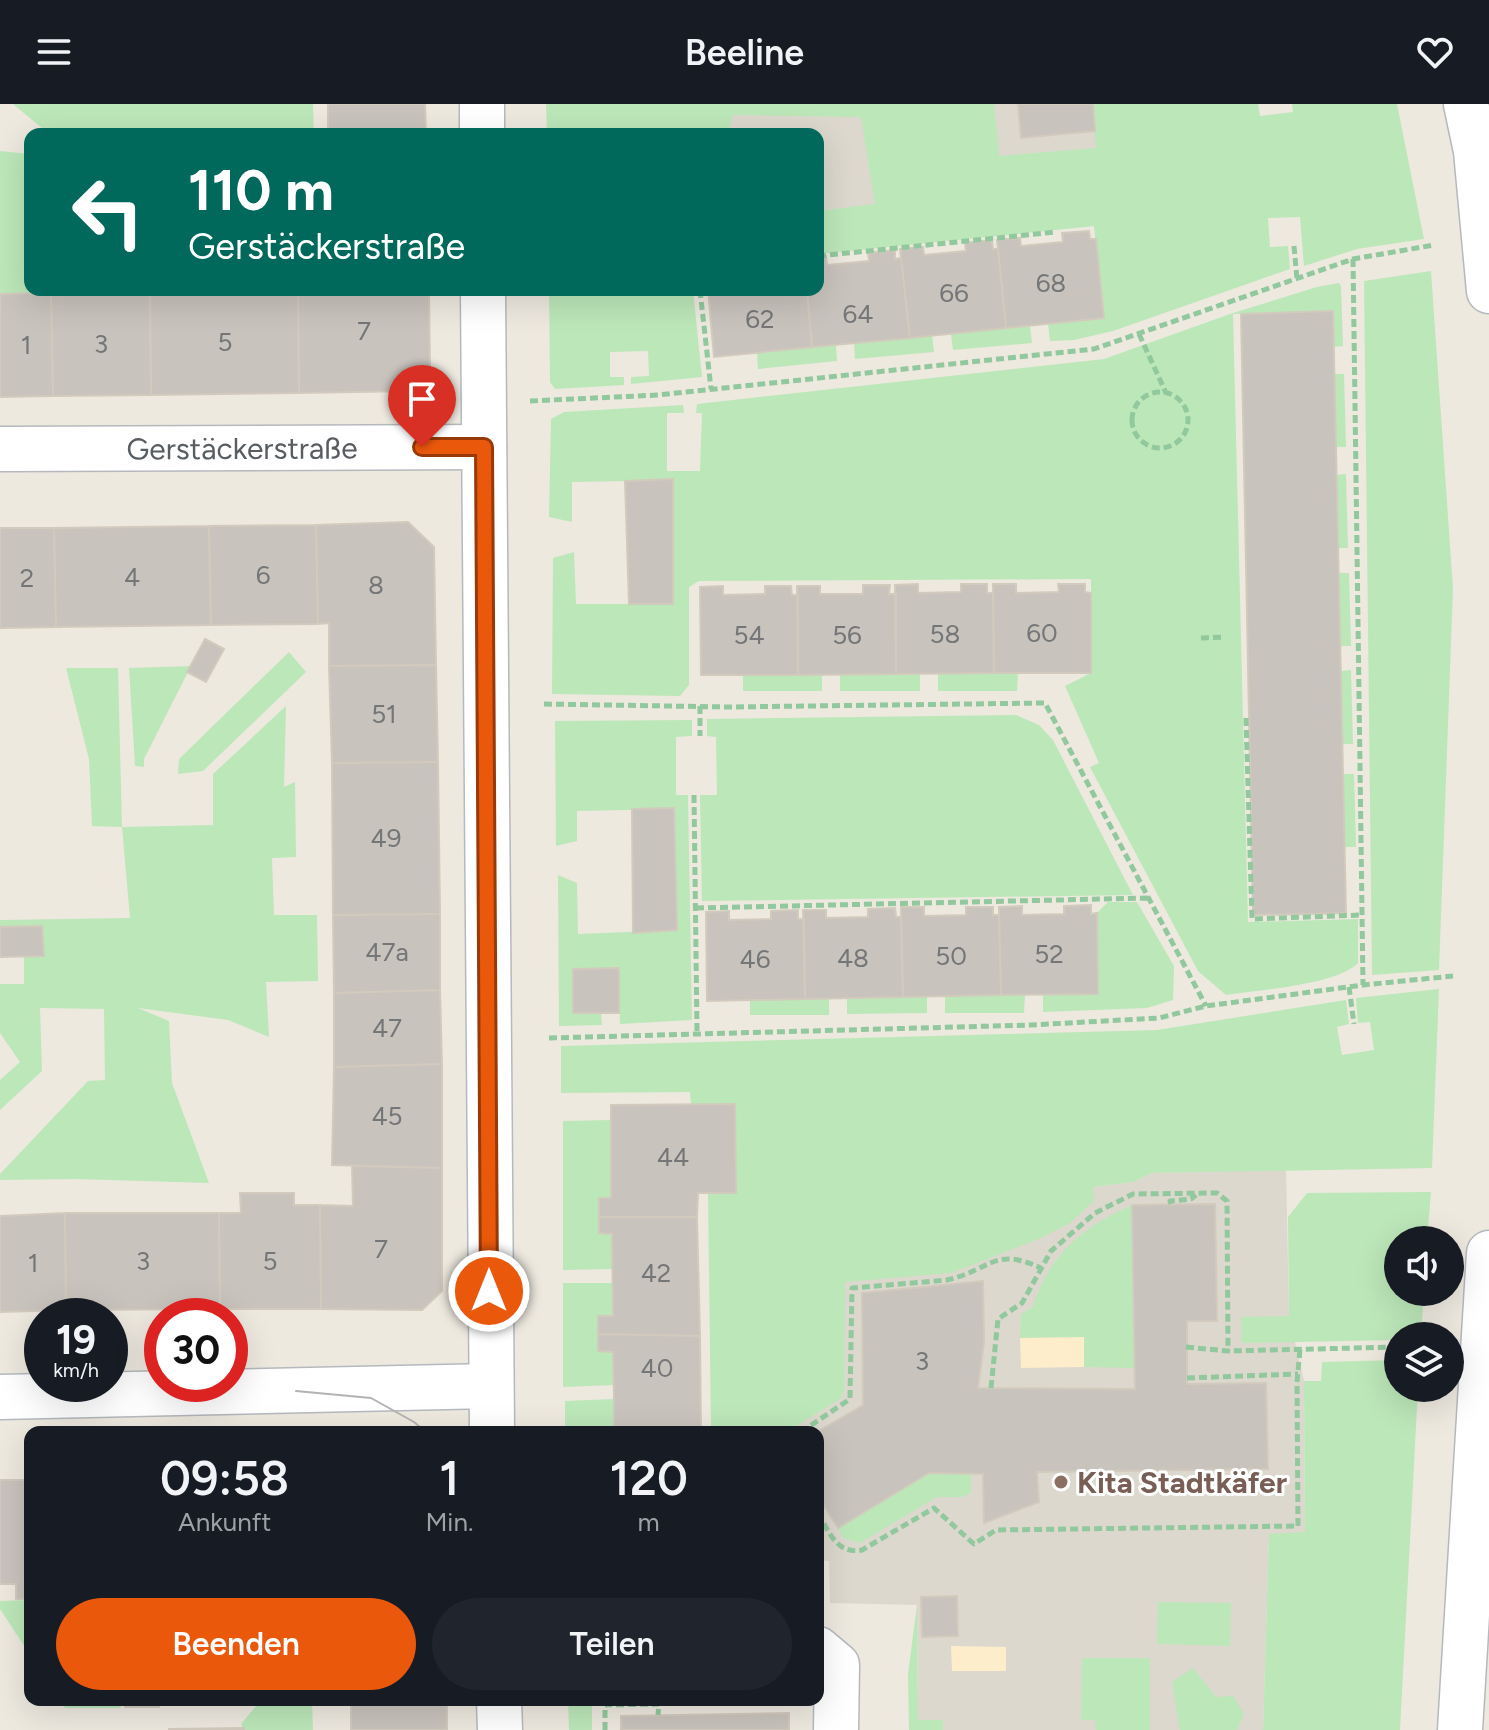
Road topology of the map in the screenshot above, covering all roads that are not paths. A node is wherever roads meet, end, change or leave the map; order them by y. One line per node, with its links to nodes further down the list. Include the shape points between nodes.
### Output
1 (482, 104): 3 (street)
2 (1466, 104): 4 (street, via 1476,151)
3 (482, 128)
4 (1489, 291)
5 (483, 296): 6 (street)
6 (484, 447): 7 (street, Gerstäckerstraße); 9 (street)
7 (0, 449)
8 (1489, 1253): 16 (street)
9 (491, 1386): 10 (street); 11 (street)
10 (0, 1397)
11 (492, 1426)
12 (824, 1654): 15 (street, via 837,1665)
13 (499, 1706): 14 (street)
14 (500, 1730)
15 (836, 1730)
16 (1460, 1730)

